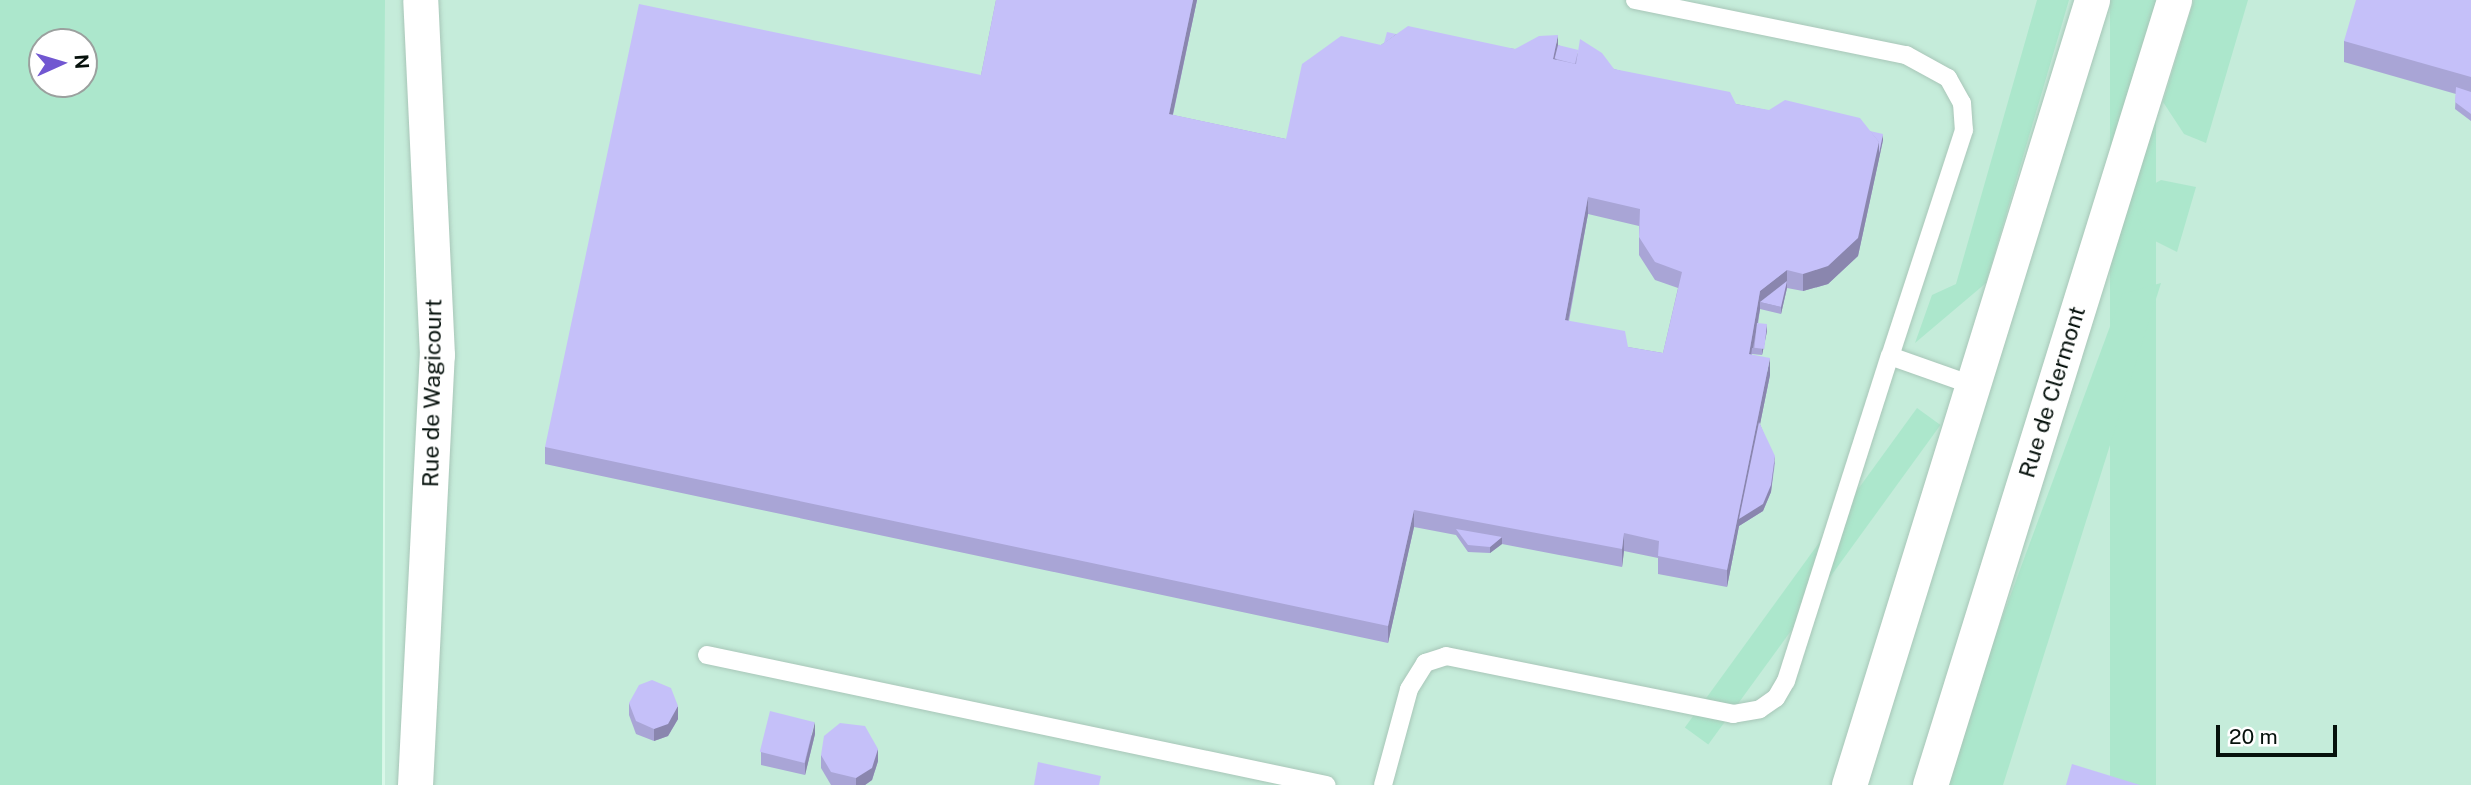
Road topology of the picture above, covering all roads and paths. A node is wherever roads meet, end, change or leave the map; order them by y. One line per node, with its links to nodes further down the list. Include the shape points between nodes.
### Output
1 (420, 0): 8 (street, Rue de Wagicourt, via 437,355)
2 (1635, 0): 5 (lane, via 1906,55 1948,78 1962,103 1964,130)
3 (2092, 0): 6 (street)
4 (2174, 0): 12 (street, Rue de Clermont)
5 (1890, 356): 6 (lane); 10 (lane, via 1786,681 1776,698 1760,709 1733,715 1446,656 1425,663 1409,689)
6 (1972, 385): 11 (street)
7 (707, 655): 9 (lane)
8 (424, 783)
9 (1326, 785)
10 (1383, 785)
11 (1849, 785)
12 (1930, 785)

